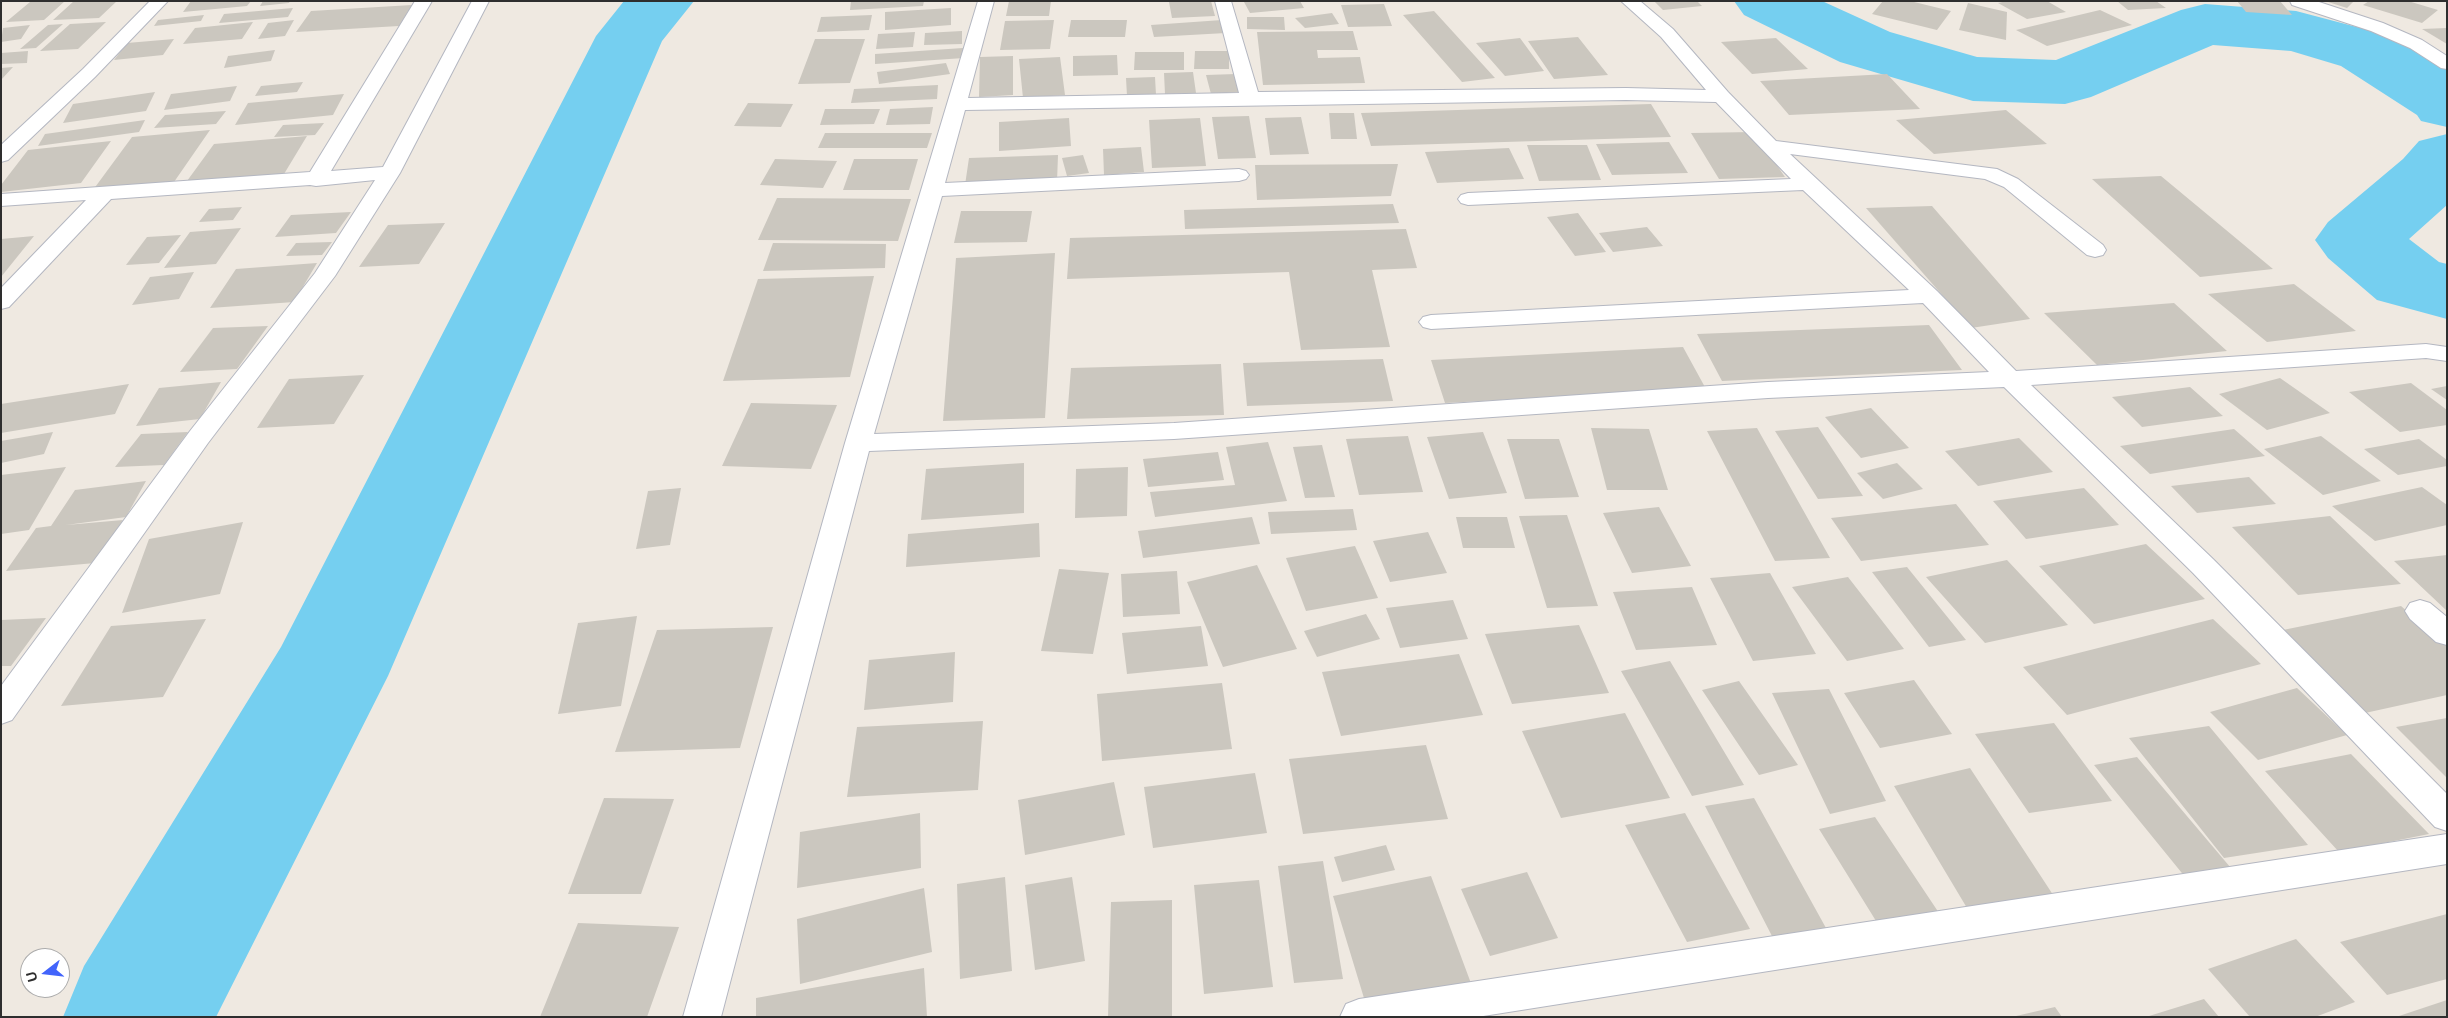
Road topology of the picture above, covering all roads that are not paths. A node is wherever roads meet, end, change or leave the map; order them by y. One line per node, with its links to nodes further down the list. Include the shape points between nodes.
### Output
1 (160, 1): 13 (street)
2 (424, 1): 16 (street)
3 (481, 1): 14 (street)
4 (986, 1): 11 (street)
5 (1223, 1): 10 (street)
6 (1629, 1): 9 (street, via 1667,34)
7 (2298, 1): 8 (street, via 2377,27 2416,44)
8 (2447, 64)
9 (1721, 96): 10 (street); 12 (street)
10 (1250, 98): 11 (street)
11 (958, 104): 18 (street)
12 (1771, 146): 17 (street); 22 (street, via 1990,173 2011,183)
13 (1, 156)
14 (390, 173): 16 (street); 31 (street, via 324,276 200,438)
15 (1239, 175): 18 (street)
16 (316, 180): 19 (street)
17 (1808, 184): 20 (street); 23 (street)
18 (933, 190): 28 (street)
19 (105, 193): 21 (street); 24 (street)
20 (1468, 199)
21 (1, 200)
22 (2095, 250)
23 (1929, 296): 25 (street); 27 (street)
24 (1, 302)
25 (1431, 322)
26 (2447, 354): 27 (street, via 2426,351)
27 (2010, 379): 28 (street, via 1768,390 1174,431); 32 (street, via 2203,566)
28 (858, 443): 34 (street)
29 (2420, 610): 30 (street)
30 (2447, 634)
31 (1, 711)
32 (2447, 817)
33 (2447, 849): 35 (street)
34 (702, 1017)
35 (1359, 1017)

